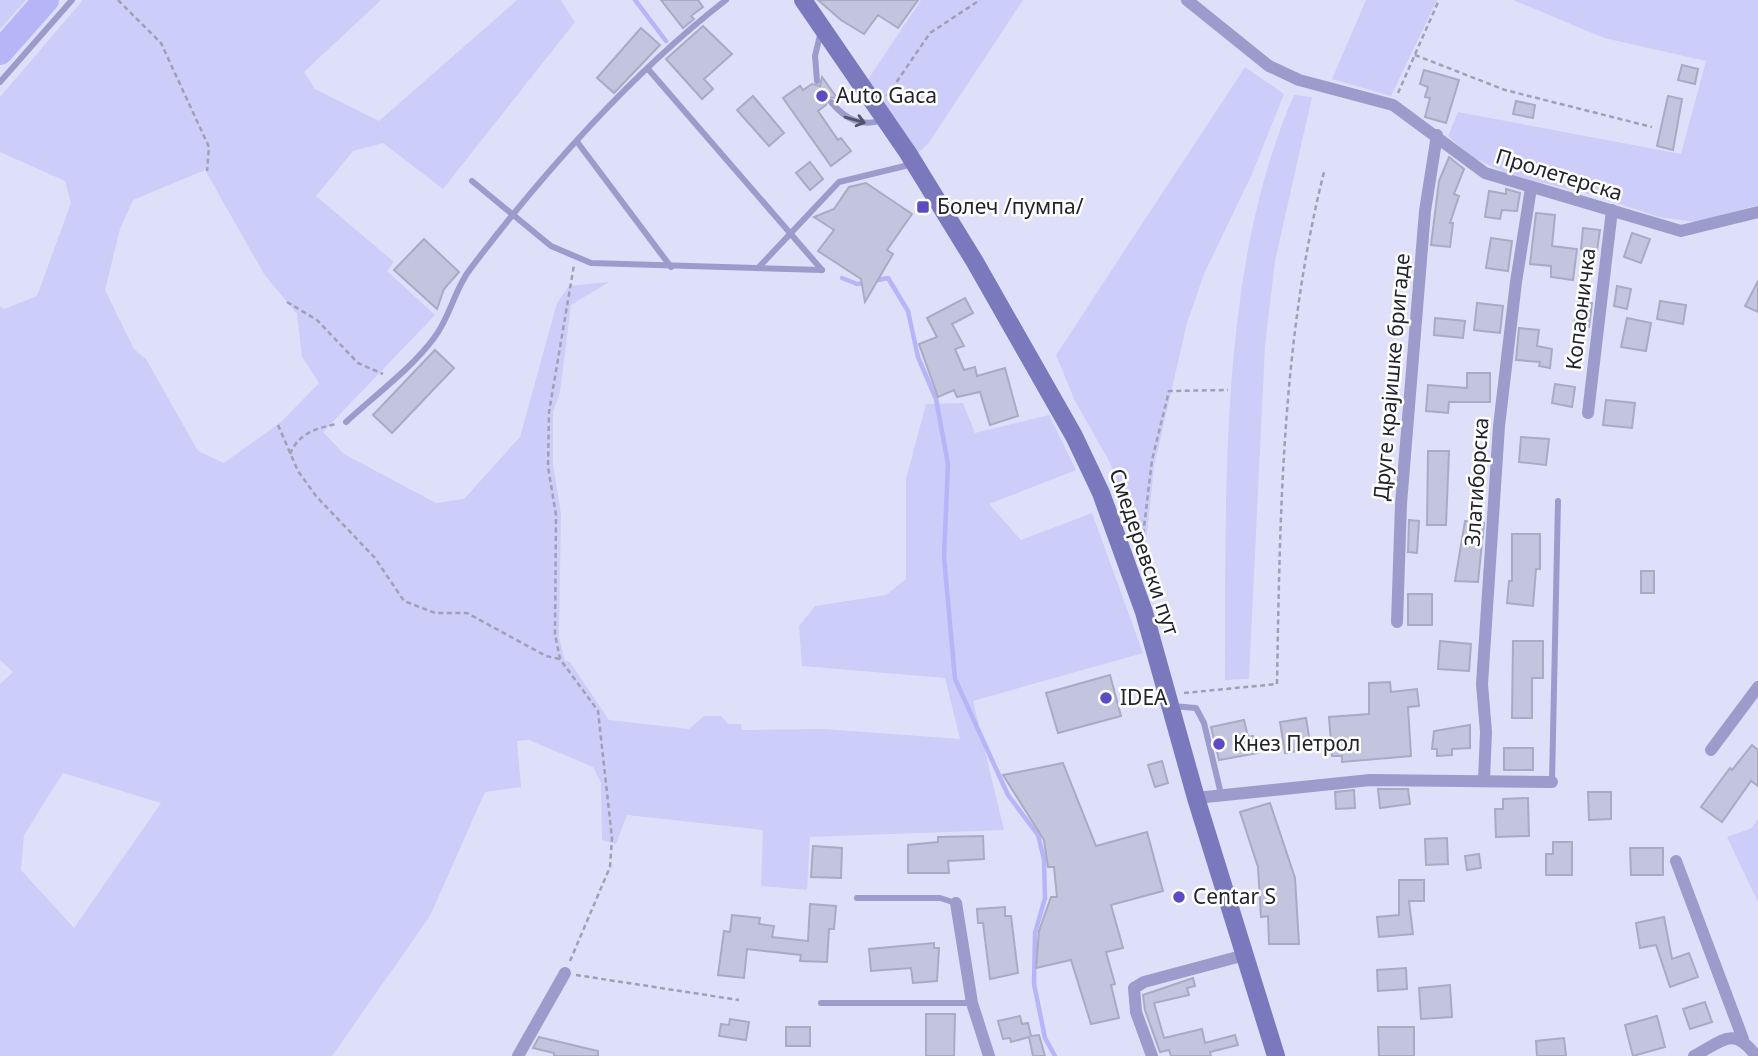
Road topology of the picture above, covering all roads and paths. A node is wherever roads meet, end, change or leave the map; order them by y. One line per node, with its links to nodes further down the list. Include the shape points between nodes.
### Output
1 (72, 0): 12 (lane)
2 (118, 0): 20 (path, via 161,43 209,147)
3 (726, 0): 10 (lane, via 684,32)
4 (803, 0): 8 (main road, Смедеревски пут)
5 (980, 0): 15 (path, via 930,33)
6 (1187, 0): 14 (street, Пролетерска, via 1283,74)
7 (1438, 0): 9 (path)
8 (822, 26): 11 (lane, via 815,56); 15 (main road, Смедеревски пут)
9 (1415, 55): 14 (path); 16 (path, via 1505,90)
10 (648, 69): 18 (lane); 27 (lane)
11 (817, 81)
12 (0, 82)
13 (831, 102): 15 (lane, one-way to 15, via 842,116 856,122)
14 (1393, 105): 17 (street, Пролетерска)
15 (881, 112): 19 (main road, Смедеревски пут)
16 (1652, 127)
17 (1437, 135): 23 (street, Пролетерска, via 1473,167); 40 (street, Друге крајишке бригаде, via 1420,264)
18 (578, 142): 26 (lane); 29 (lane)
19 (915, 164): 27 (lane, via 839,182); 39 (main road, Смедеревски пут, via 1074,436)
20 (207, 171)
21 (1324, 172): 43 (path, via 1296,314 1279,568 1277,684)
22 (472, 181): 26 (lane)
23 (1531, 188): 24 (street, Пролетерска); 45 (street, Златиборска, via 1499,426 1482,684)
24 (1612, 211): 25 (street, Пролетерска, via 1681,231); 34 (street, Копаоничка)
25 (1758, 212)
26 (514, 215): 28 (lane); 32 (lane, via 470,269 433,341)
27 (791, 236): 30 (lane); 30 (lane, via 822,270)
28 (575, 259): 29 (lane, via 615,266); 41 (path, via 548,412 548,467 556,515 555,634)
29 (671, 267): 30 (lane)
30 (758, 268)
31 (287, 302): 32 (path, via 317,320 358,363)
32 (393, 379): 35 (lane)
33 (1228, 390): 39 (path, via 1169,391 1152,460 1142,544)
34 (1588, 413)
35 (346, 422): 37 (path, via 303,435)
36 (278, 425): 37 (path)
37 (290, 454): 41 (path, via 316,496 375,558 404,601 435,613 467,613 546,656)
38 (1558, 501): 46 (lane)
39 (1125, 556): 43 (main road, Смедеревски пут)
40 (1396, 622)
41 (560, 659): 53 (path, via 598,711 612,838 610,867)
42 (1758, 687): 44 (street)
43 (1169, 701): 47 (lane, via 1196,708); 48 (main road, Смедеревски пут)
44 (1711, 750)
45 (1484, 779): 46 (street); 47 (street, via 1370,779)
46 (1552, 782)
47 (1221, 794): 48 (street)
48 (1196, 798): 52 (main road, Смедеревски пут)
49 (1676, 861): 57 (street)
50 (856, 898): 51 (lane, via 940,898)
51 (956, 904): 56 (street)
52 (1245, 954): 60 (street, via 1134,988 1136,1012); 61 (main road, Смедеревски пут)
53 (565, 973): 54 (path); 58 (street)
54 (739, 1000)
55 (821, 1003): 56 (lane)
56 (972, 1003): 59 (street)
57 (1743, 1039): 62 (street, via 1728,1039); 63 (street)
58 (518, 1056)
59 (989, 1056)
60 (1152, 1056)
61 (1276, 1056)
62 (1694, 1056)
63 (1756, 1056)

